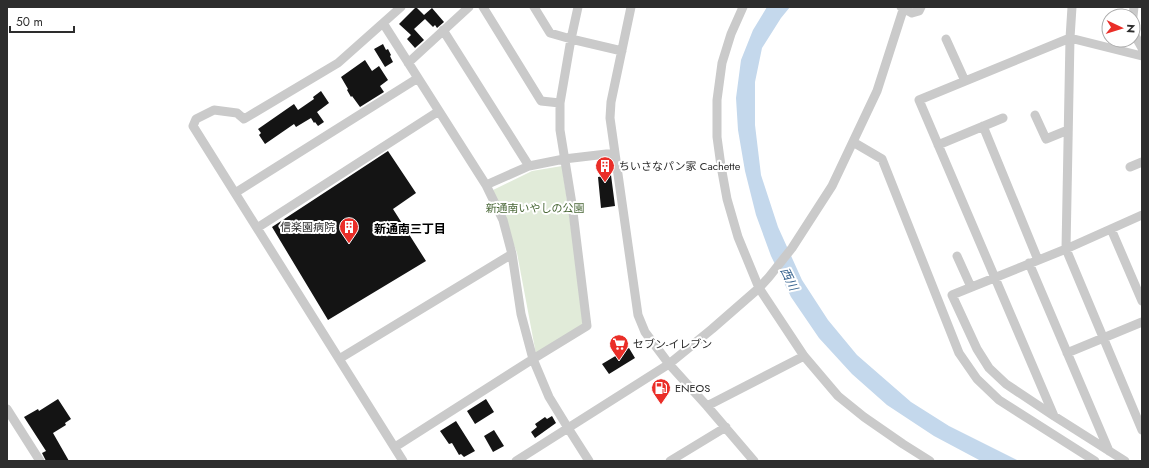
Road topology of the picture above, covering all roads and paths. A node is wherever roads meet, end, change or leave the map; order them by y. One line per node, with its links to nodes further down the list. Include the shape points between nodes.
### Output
1 (401, 7): 11 (street)
2 (469, 7): 12 (street)
3 (483, 7): 21 (street, via 541,102)
4 (534, 7): 14 (street, via 550,33)
5 (578, 7): 14 (street)
6 (631, 7): 16 (street)
7 (742, 7): 46 (street, via 722,63 717,100 717,137 727,199 738,237)
8 (903, 7): 9 (street, via 912,13 919,11); 27 (street, via 877,92)
9 (921, 7)
10 (1072, 7): 13 (street)
11 (383, 23): 18 (street); 35 (street, via 338,63 244,119 237,113 214,110 196,119 193,126)
12 (443, 30): 18 (street); 32 (street)
13 (1070, 38): 17 (street); 20 (street); 26 (street)
14 (571, 39): 16 (street); 21 (street)
15 (946, 39): 20 (street)
16 (622, 51): 29 (street, via 611,102 610,118)
17 (1142, 56)
18 (408, 63): 19 (street)
19 (418, 78): 22 (street); 35 (street)
20 (965, 81): 28 (street, via 919,100)
21 (560, 103): 30 (street)
22 (439, 111): 34 (street); 37 (street)
23 (1035, 115): 26 (street, via 1046,139)
24 (1003, 118): 25 (street)
25 (983, 126): 28 (street); 42 (street)
26 (1068, 130): 39 (street)
27 (853, 142): 46 (street, via 832,186 792,248); 70 (street, via 882,159 959,353 977,379 998,400)
28 (938, 145): 44 (street)
29 (615, 153): 30 (street); 54 (street, via 638,315 645,332)
30 (564, 159): 32 (street); 52 (street, via 587,326)
31 (1142, 162): 33 (street)
32 (529, 166): 34 (street)
33 (1130, 167)
34 (486, 185): 40 (street, via 503,220)
35 (235, 193): 37 (street)
36 (1142, 215): 38 (street)
37 (257, 228): 53 (street)
38 (1111, 229): 39 (street); 47 (street)
39 (1066, 249): 42 (street); 49 (street)
40 (512, 254): 52 (street, via 520,314); 53 (street)
41 (956, 256): 45 (street)
42 (1038, 260): 43 (street)
43 (1029, 263): 44 (street); 50 (street)
44 (995, 278): 45 (street); 57 (street)
45 (971, 287): 57 (street, via 952,295 988,368 1006,384)
46 (759, 288): 51 (street); 54 (street)
47 (1142, 301)
48 (1142, 322): 49 (street)
49 (1104, 338): 50 (street); 60 (street)
50 (1067, 353): 62 (street)
51 (804, 356): 55 (street); 69 (street, via 838,396)
52 (533, 358): 59 (street, via 549,397); 61 (street)
53 (340, 359): 61 (street)
54 (669, 364): 55 (street); 59 (street)
55 (707, 406): 58 (street)
56 (7, 409): 63 (street)
57 (1054, 416): 62 (street)
58 (726, 427): 67 (street); 68 (street)
59 (568, 428): 65 (street); 66 (street)
60 (1142, 430)
61 (395, 447): 64 (street)
62 (1109, 451): 71 (street)
63 (40, 461)
64 (403, 461)
65 (516, 461)
66 (589, 461)
67 (670, 461)
68 (754, 461)
69 (930, 461)
70 (1095, 461)
71 (1125, 461)

